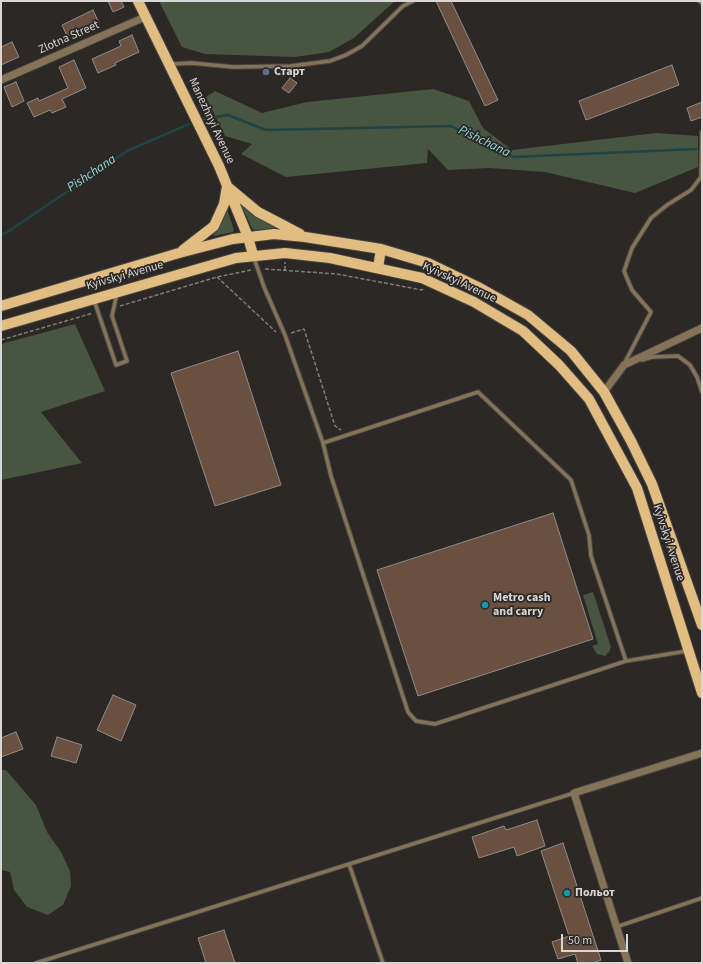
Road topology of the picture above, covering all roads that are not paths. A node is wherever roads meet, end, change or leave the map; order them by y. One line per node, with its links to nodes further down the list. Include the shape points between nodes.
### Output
1 (138, 1): 5 (main road, Manezhnyi Avenue)
2 (413, 1): 6 (lane, via 403,6 362,46 330,61 291,66)
3 (699, 1): 4 (lane)
4 (702, 3)
5 (145, 17): 6 (main road, Manezhnyi Avenue); 7 (street, Zlotna Street)
6 (170, 64): 9 (main road, Manezhnyi Avenue)
7 (1, 80)
8 (702, 132): 21 (lane, via 701,178 692,190 651,218 632,248 624,271 632,290 651,312)
9 (227, 186): 10 (main road, Manezhnyi Avenue); 11 (main road, via 258,212); 13 (main road, via 224,204 214,226)
10 (248, 237): 11 (main road, Kyivskyi Avenue, via 274,234); 13 (main road, Kyivskyi Avenue); 14 (main road, Manezhnyi Avenue)
11 (305, 237): 12 (main road, Kyivskyi Avenue)
12 (381, 249): 15 (main road); 22 (main road, Kyivskyi Avenue, via 428,264 480,288 528,315 570,352)
13 (179, 253): 18 (main road, Kyivskyi Avenue)
14 (253, 255): 15 (main road, Kyivskyi Avenue, via 285,253 323,257); 16 (main road, Kyivskyi Avenue); 24 (lane, via 285,335)
15 (378, 268): 26 (main road, Kyivskyi Avenue, via 426,280 474,302 523,331 559,365 589,399 637,488)
16 (118, 292): 17 (main road, Kyivskyi Avenue); 17 (lane, via 112,316 127,361 116,365)
17 (94, 299): 19 (main road, Kyivskyi Avenue)
18 (1, 306)
19 (1, 326)
20 (702, 328): 21 (street)
21 (624, 365): 22 (street); 23 (lane, via 652,357 678,356 690,365)
22 (604, 392): 25 (main road, Kyivskyi Avenue, via 652,484)
23 (702, 392)
24 (323, 443): 27 (lane, via 478,392 571,480 589,535 591,556); 27 (lane, via 331,476 408,712 416,721 435,724)
25 (702, 625)
26 (688, 651): 27 (lane); 28 (main road, Kyivskyi Avenue)
27 (626, 661)
28 (702, 693)
29 (702, 753): 30 (street)
30 (574, 793): 31 (lane); 33 (street)
31 (349, 864): 34 (lane); 35 (lane)
32 (702, 898): 33 (lane)
33 (616, 927): 36 (street)
34 (36, 963)
35 (383, 963)
36 (628, 963)

